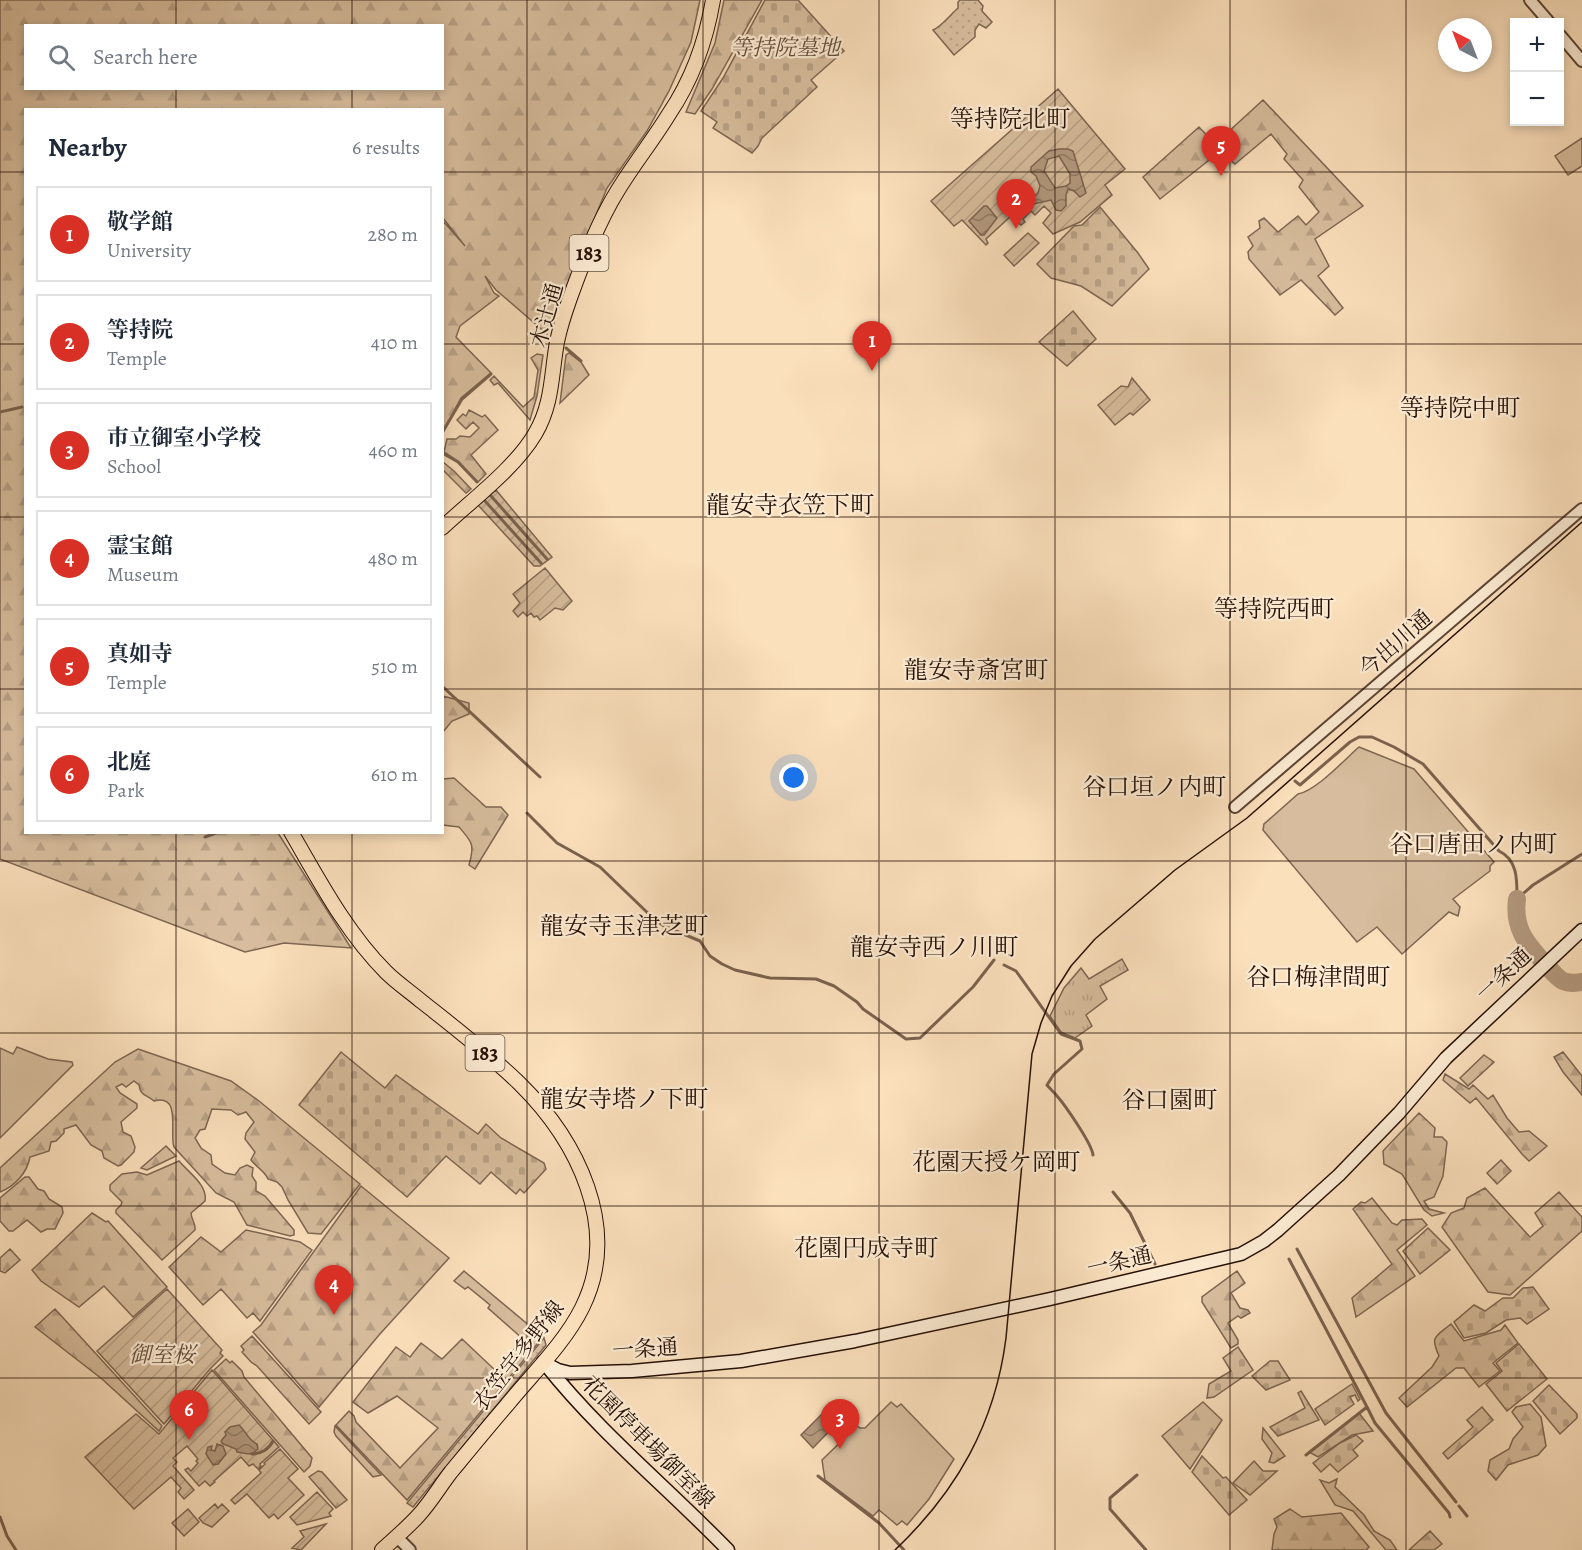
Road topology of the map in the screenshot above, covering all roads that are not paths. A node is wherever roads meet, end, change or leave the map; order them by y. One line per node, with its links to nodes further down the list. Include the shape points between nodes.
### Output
1 (712, 0): 7 (main road, 木辻通 / 183, via 690,77 613,199 570,298 557,340 551,396 543,418 528,445)
2 (1530, 0): 3 (street)
3 (1546, 18)
4 (1564, 40): 5 (street)
5 (1582, 61)
6 (1582, 509): 8 (street, 今出川通)
7 (444, 526)
8 (1235, 807)
9 (292, 834): 11 (main road, 衣笠宇多野線 / 183, via 367,952 518,1082 545,1112 576,1161 595,1212 597,1264 582,1310)
10 (1582, 930): 11 (main road, 一条通, via 1446,1058 1339,1175 1278,1230 1241,1254 855,1341 741,1361 570,1373)
11 (543, 1362): 12 (main road, 衣笠宇多野線 / 183); 15 (main road, 花園停車場御室線, via 608,1434)
12 (397, 1537): 13 (main road, 衣笠宇多野線 / 183); 14 (street)
13 (382, 1550)
14 (410, 1550)
15 (728, 1550)

